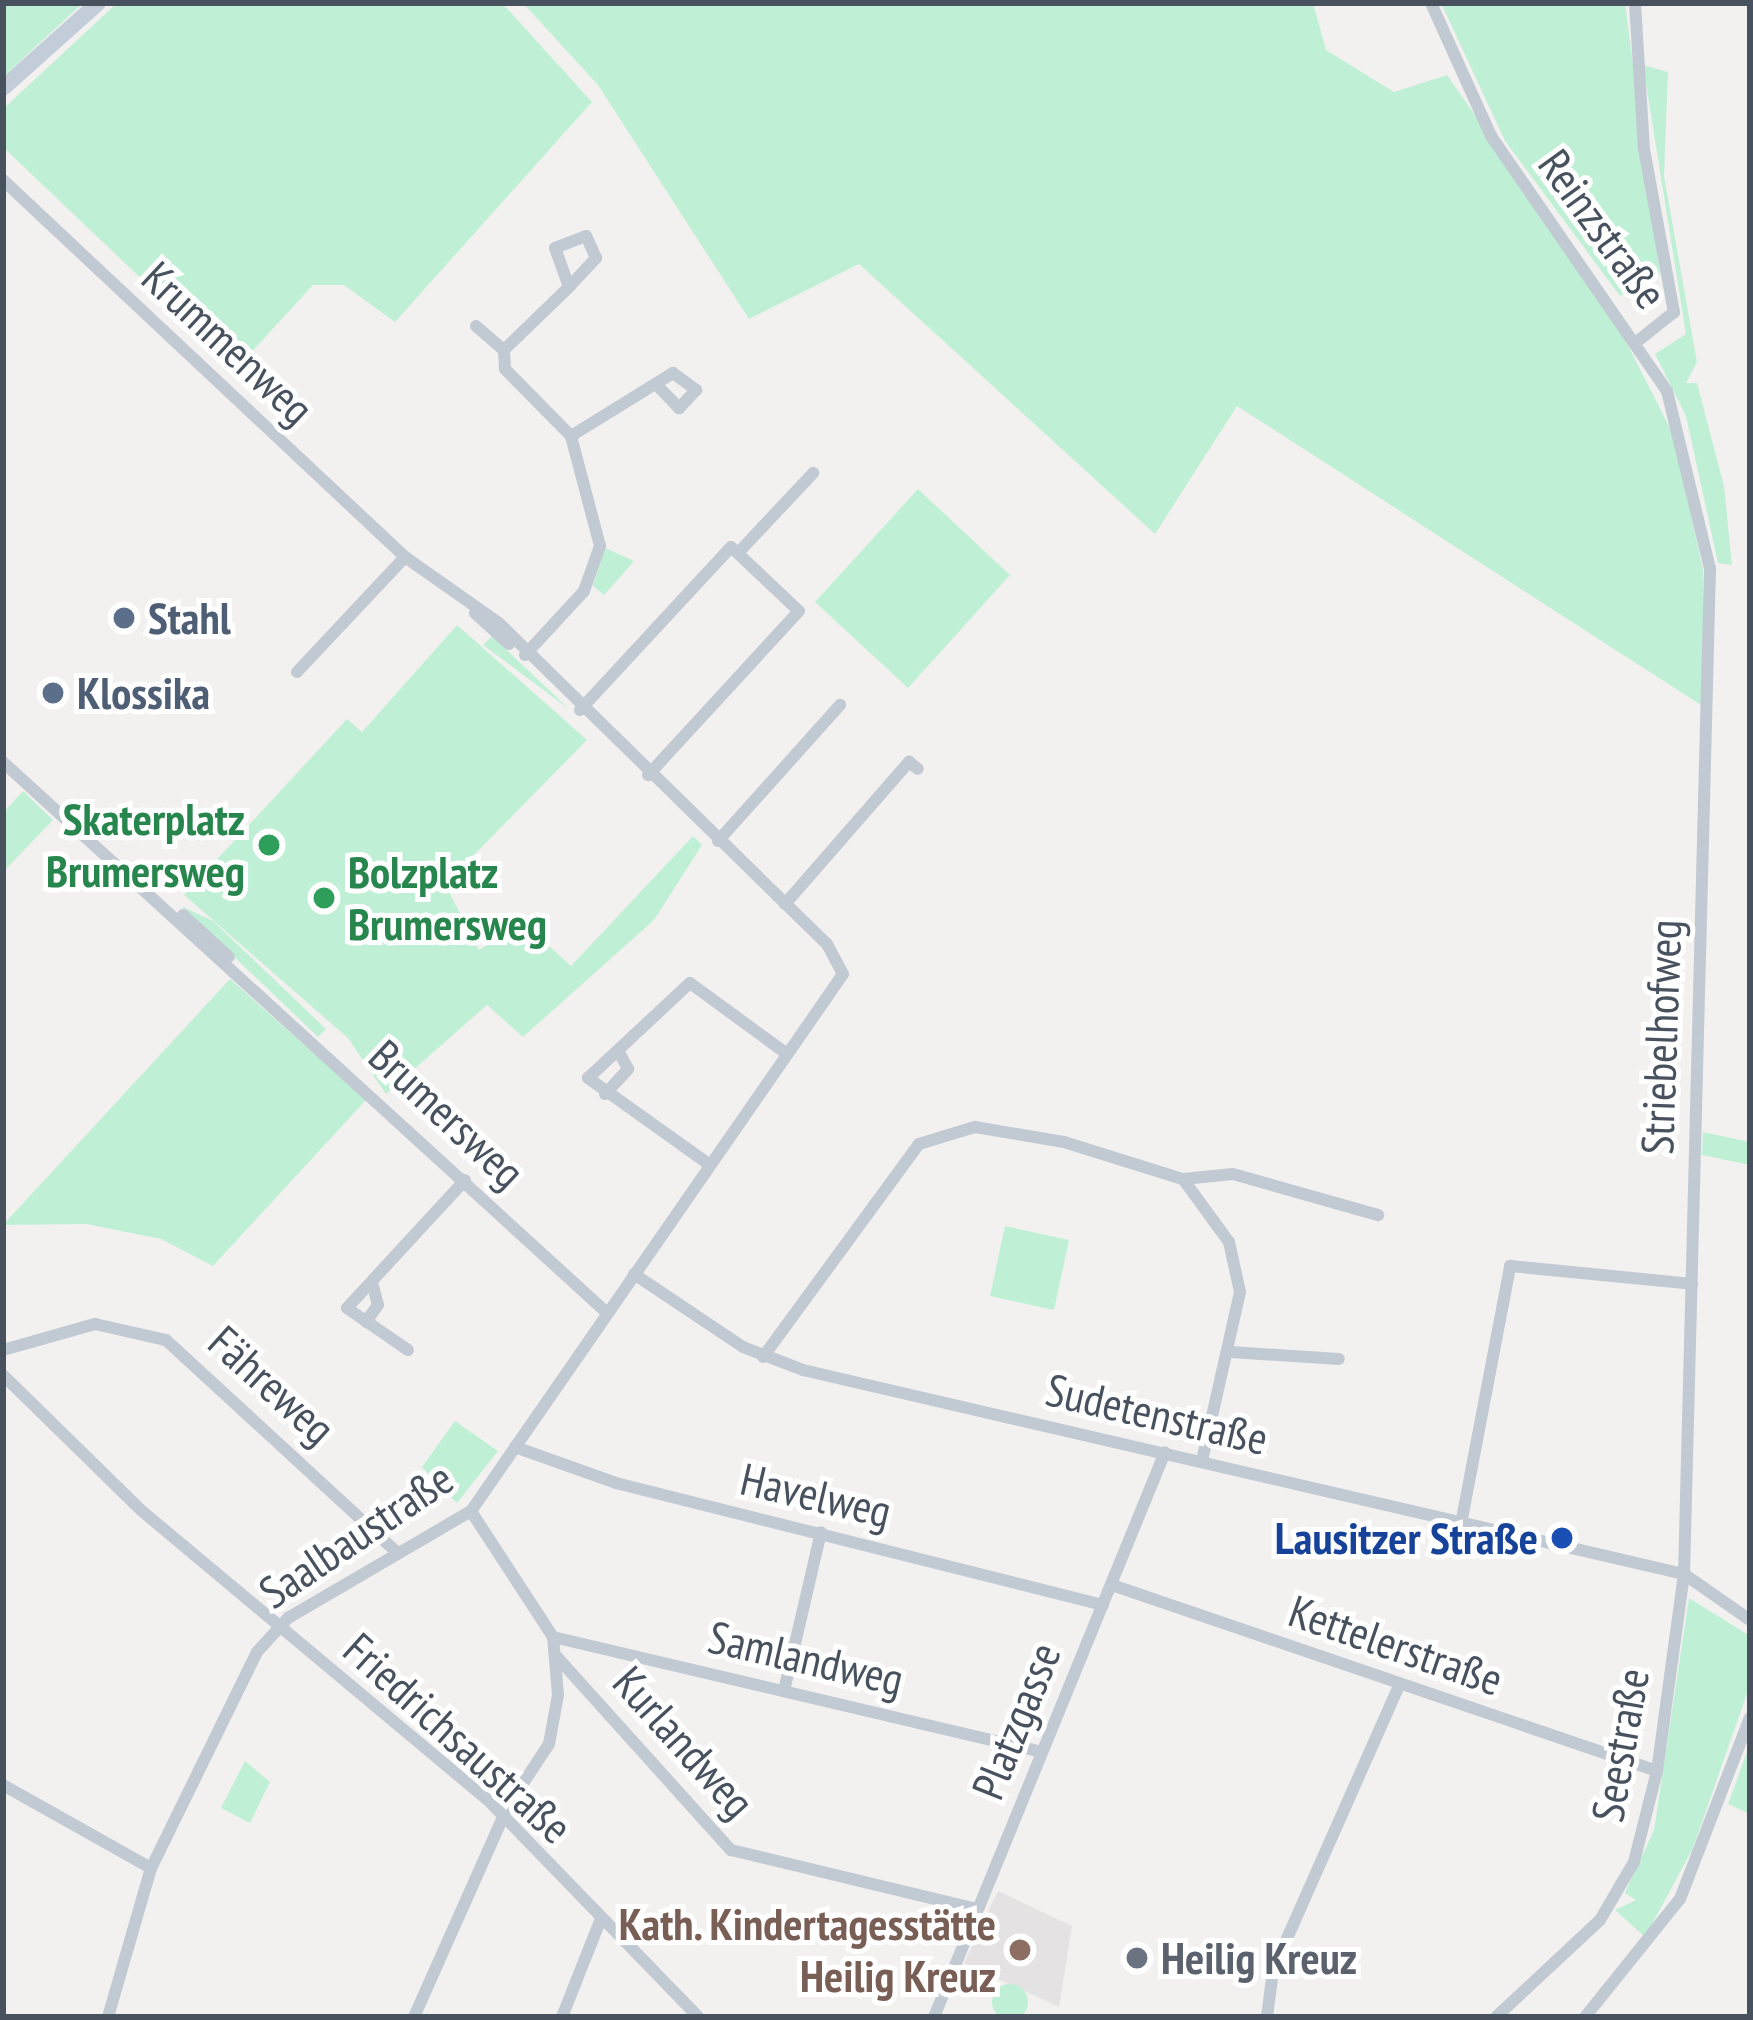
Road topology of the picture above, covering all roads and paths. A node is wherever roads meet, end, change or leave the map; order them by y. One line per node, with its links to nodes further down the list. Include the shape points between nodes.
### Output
1 (98, 3): 4 (street)
2 (1431, 3): 8 (street, Reinzstraße, via 1491,136)
3 (1635, 3): 8 (street, via 1644,149 1673,312)
4 (3, 88)
5 (3, 180): 15 (street, Krummenweg)
6 (569, 287): 9 (street)
7 (476, 326): 9 (street)
8 (1640, 340): 13 (street, Reinzstraße)
9 (504, 350): 11 (street, via 505,369)
10 (660, 388): 11 (street)
11 (571, 436): 16 (street, via 600,546 584,591)
12 (813, 473): 14 (street)
13 (1700, 503): 39 (street, Striebelhofweg, via 1712,649)
14 (738, 553): 19 (street, via 731,547); 22 (street, via 800,610)
15 (405, 557): 16 (street, Krummenweg); 17 (street)
16 (525, 655): 19 (street, Krummenweg)
17 (298, 672)
18 (840, 705): 23 (street)
19 (580, 710): 22 (street, Krummenweg)
20 (3, 762): 34 (street, Brumersweg, via 165,908 203,926 237,969)
21 (918, 769): 24 (street, via 909,762)
22 (648, 775): 23 (street, Krummenweg)
23 (718, 841): 24 (street, Krummenweg)
24 (785, 904): 26 (street, Krummenweg)
25 (705, 971): 27 (street)
26 (843, 974): 29 (street, Saalbaustraße)
27 (690, 983): 28 (street); 29 (street)
28 (618, 1050): 30 (street, via 628,1069); 30 (street, via 588,1078)
29 (788, 1054): 31 (street, Saalbaustraße)
30 (605, 1094): 31 (street)
31 (710, 1165): 37 (street, Saalbaustraße)
32 (1216, 1178): 33 (street); 35 (street); 36 (street)
33 (1183, 1179): 35 (street); 45 (street, via 1017,1132 946,1131 900,1162)
34 (465, 1180): 38 (street); 40 (street, Brumersweg)
35 (1210, 1207): 44 (street, via 1240,1292)
36 (1378, 1215)
37 (634, 1274): 40 (street, Saalbaustraße); 45 (street, Sudetenstraße)
38 (372, 1282): 41 (street, via 378,1305); 41 (street, via 347,1308)
39 (1692, 1284): 52 (street, via 1510,1266); 55 (street, Striebelhofweg)
40 (607, 1313): 48 (street, Saalbaustraße)
41 (366, 1322): 43 (street)
42 (3, 1350): 54 (street, Fähreweg, via 95,1324 166,1340)
43 (408, 1350)
44 (1231, 1352): 46 (street); 50 (street)
45 (763, 1358): 49 (street, Sudetenstraße)
46 (1340, 1359)
47 (3, 1375): 59 (street, Friedrichsaustraße)
48 (515, 1447): 51 (street, Saalbaustraße); 53 (street, Havelweg)
49 (1165, 1452): 50 (street, Sudetenstraße); 56 (street, Platzgasse)
50 (1202, 1461): 52 (street, Sudetenstraße)
51 (471, 1511): 54 (street, Saalbaustraße); 60 (street)
52 (1461, 1524): 55 (street, Sudetenstraße)
53 (821, 1532): 57 (street, Havelweg); 63 (street)
54 (398, 1553): 59 (street, Saalbaustraße)
55 (1684, 1574): 58 (street); 66 (street, Seestraße)
56 (1112, 1585): 57 (street, Platzgasse); 62 (street, Kettelerstraße)
57 (1103, 1605): 65 (street, Platzgasse)
58 (1750, 1620)
59 (277, 1628): 68 (street, Friedrichsaustraße); 69 (street, Saalbaustraße, via 221,1708)
60 (553, 1637): 61 (street); 63 (street, Samlandweg)
61 (557, 1657): 68 (street, via 549,1744); 70 (street, Kurlandweg, via 731,1850)
62 (1400, 1684): 66 (street, Kettelerstraße); 77 (street, via 1273,1970)
63 (784, 1691): 65 (street, Samlandweg)
64 (1750, 1718): 79 (street, via 1680,1899)
65 (1042, 1752): 70 (street, Platzgasse)
66 (1657, 1771): 78 (street, Seestraße, via 1634,1862 1600,1920)
67 (3, 1785): 69 (street)
68 (504, 1815): 71 (street, Friedrichsaustraße); 73 (street)
69 (151, 1868): 72 (street, Saalbaustraße)
70 (977, 1910): 76 (street, Platzgasse)
71 (600, 1921): 74 (street); 75 (street, Friedrichsaustraße)
72 (107, 2017)
73 (414, 2017)
74 (562, 2017)
75 (698, 2017)
76 (934, 2017)
77 (1268, 2017)
78 (1496, 2017)
79 (1585, 2017)

